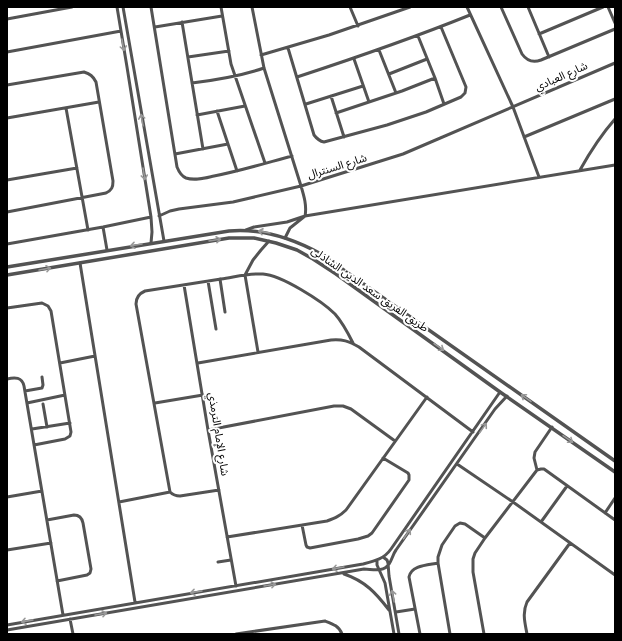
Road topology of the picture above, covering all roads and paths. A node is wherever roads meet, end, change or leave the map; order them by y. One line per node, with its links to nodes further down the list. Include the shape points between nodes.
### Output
1 (72, 7): 16 (street)
2 (117, 7): 23 (street)
3 (123, 7): 75 (street, one-way to 3)
4 (151, 7): 20 (street)
5 (221, 7): 15 (street)
6 (252, 7): 30 (street)
7 (350, 7): 19 (street)
8 (410, 7): 19 (street)
9 (466, 7): 14 (street)
10 (501, 7): 32 (street, via 525,58 536,62)
11 (528, 7): 24 (street)
12 (604, 7): 24 (street)
13 (608, 7): 18 (street)
14 (470, 15): 21 (street); 52 (street)
15 (222, 16): 17 (street); 28 (street)
16 (7, 19)
17 (182, 22): 20 (street); 31 (street)
18 (615, 23)
19 (358, 26): 26 (street)
20 (155, 27): 63 (street)
21 (441, 27): 25 (street); 50 (street, via 466,87 461,97)
22 (615, 30): 32 (street)
23 (121, 31): 29 (street); 77 (street, one-way to 77)
24 (539, 34): 32 (street)
25 (418, 36): 27 (street); 34 (street)
26 (288, 48): 30 (street); 39 (street)
27 (379, 50): 33 (street); 37 (street)
28 (229, 51): 31 (street); 38 (street)
29 (7, 52)
30 (261, 55): 36 (street)
31 (188, 57): 41 (street)
32 (549, 57)
33 (354, 59): 39 (street); 43 (street)
34 (427, 59): 37 (street); 40 (street)
35 (615, 63): 52 (street, شارع العبادي)
36 (264, 68): 38 (street); 64 (street)
37 (389, 74): 44 (street)
38 (235, 76): 41 (street); 51 (street)
39 (297, 77): 49 (street)
40 (435, 78): 44 (street); 50 (street)
41 (192, 83): 56 (street)
42 (7, 85): 47 (street, via 84,72 96,82)
43 (363, 86): 45 (street); 48 (street)
44 (396, 93): 48 (street)
45 (331, 96): 49 (street); 55 (street)
46 (615, 99): 60 (street)
47 (99, 102): 53 (street); 73 (street, via 113,186 106,193)
48 (369, 102): 55 (street)
49 (306, 104): 59 (street, via 314,135 320,142)
50 (444, 104): 59 (street, via 387,126)
51 (245, 106): 54 (street); 65 (street)
52 (513, 107): 60 (street); 72 (street, شارع السنترال, via 403,154)
53 (66, 108): 57 (street); 67 (street)
54 (217, 111): 56 (street); 61 (street)
55 (336, 113): 59 (street)
56 (197, 115): 62 (street)
57 (7, 118)
58 (615, 119): 68 (street, via 592,148)
59 (344, 137)
60 (524, 137): 70 (street)
61 (228, 144): 62 (street); 69 (street)
62 (203, 149): 63 (street)
63 (175, 154): 69 (street, via 179,173 184,178 205,178)
64 (292, 156): 65 (street); 72 (street)
65 (265, 164): 69 (street)
66 (615, 165): 68 (street)
67 (77, 168): 71 (street); 73 (street)
68 (580, 170): 70 (street)
69 (237, 171)
70 (539, 177): 76 (street)
71 (7, 180)
72 (301, 186): 75 (street, شارع السنترال, via 233,202 179,209); 76 (street)
73 (82, 198): 74 (street); 79 (street)
74 (7, 212)
75 (159, 216): 81 (street)
76 (305, 216): 80 (street); 85 (street, via 290,228)
77 (151, 218): 78 (street); 82 (street)
78 (103, 227): 79 (street); 92 (street)
79 (88, 230): 90 (street)
80 (246, 230): 83 (street, طريق الفريق سعد الدين الشاذلى); 85 (street, طريق الفريق سعد الدين الشاذلى, one-way to 80)
81 (162, 231): 82 (street); 86 (street)
82 (152, 232): 88 (street)
83 (196, 236): 84 (street, طريق الفريق سعد الدين الشاذلى); 89 (street, via 192,239)
84 (181, 238): 86 (street, طريق الفريق سعد الدين الشاذلى); 91 (street, via 184,242)
85 (285, 238): 102 (street, طريق الفريق سعد الدين الشاذلى, via 295,240 321,254)
86 (164, 241): 88 (street, طريق الفريق سعد الدين الشاذلى)
87 (270, 241): 89 (street, طريق الفريق سعد الدين الشاذلى, one-way to 87, via 229,238); 98 (street, via 253,260); 103 (street, طريق الفريق سعد الدين الشاذلى, via 307,255)
88 (151, 243): 92 (street, طريق الفريق سعد الدين الشاذلى, one-way to 92)
89 (196, 243): 91 (street, طريق الفريق سعد الدين الشاذلى)
90 (7, 244)
91 (180, 246): 93 (street, طريق الفريق سعد الدين الشاذلى)
92 (107, 250): 94 (street, طريق الفريق سعد الدين الشاذلى)
93 (80, 263): 96 (street, طريق الفريق سعد الدين الشاذلى, one-way to 93); 111 (street)
94 (13, 266): 95 (street, طريق الفريق سعد الدين الشاذلى); 96 (street, via 9,270 10,274)
95 (7, 267)
96 (14, 274): 97 (street, طريق الفريق سعد الدين الشاذلى)
97 (7, 275)
98 (245, 275): 99 (street); 109 (street, via 262,274 280,278 324,304 340,321); 110 (street)
99 (220, 279): 100 (street); 107 (street)
100 (208, 281): 101 (street); 108 (street)
101 (184, 285): 113 (street, شارع الإمام الترمذي); 123 (street, via 145,291 136,300)
102 (378, 294): 103 (street, via 376,300); 104 (street, طريق الفريق سعد الدين الشاذلى)
103 (371, 299): 106 (street, طريق الفريق سعد الدين الشاذلى)
104 (389, 301): 106 (street, via 384,303); 138 (street, طريق الفريق سعد الدين الشاذلى, one-way to 104)
105 (7, 308): 112 (street, via 39,303 48,306)
106 (383, 308): 117 (street, طريق الفريق سعد الدين الشاذلى, one-way to 117)
107 (225, 312)
108 (216, 329)
109 (353, 343): 110 (street, via 339,339); 121 (street)
110 (258, 352): 113 (street)
111 (94, 356): 112 (street); 152 (street)
112 (60, 363): 118 (street)
113 (198, 363): 119 (street, شارع الإمام الترمذي)
114 (42, 377): 116 (street, via 42,388)
115 (7, 379): 116 (street, via 20,379)
116 (26, 391): 122 (street)
117 (500, 392): 120 (street, طريق الفريق سعد الدين الشاذلى); 125 (street)
118 (66, 395): 122 (street); 127 (street)
119 (203, 395): 123 (street); 131 (street, شارع الإمام الترمذي)
120 (507, 396): 126 (street); 129 (street, طريق الفريق سعد الدين الشاذلى)
121 (426, 397): 132 (street); 133 (street)
122 (27, 403): 130 (street)
123 (155, 403): 149 (street)
124 (43, 404): 128 (street)
125 (491, 406): 126 (street); 132 (street)
126 (495, 409): 136 (street, one-way to 126)
127 (70, 423): 128 (street); 134 (street, via 71,434 67,439)
128 (47, 427): 130 (street)
129 (552, 427): 140 (street, via 535,452); 141 (street, طريق الفريق سعد الدين الشاذلى, one-way to 141)
130 (32, 430): 134 (street)
131 (208, 430): 133 (street, via 343,406); 147 (street, شارع الإمام الترمذي)
132 (473, 432): 135 (street)
133 (395, 441): 137 (street)
134 (34, 445): 148 (street)
135 (463, 447): 136 (street); 142 (street)
136 (467, 450): 139 (street)
137 (383, 458): 158 (street, via 346,510 336,518); 158 (street, via 408,473 410,478 372,533 364,538 310,548 307,547)
138 (615, 461)
139 (457, 464): 143 (street); 153 (street)
140 (537, 470): 145 (street, via 544,469); 153 (street)
141 (615, 472)
142 (440, 479): 143 (street); 144 (street)
143 (444, 482): 146 (street)
144 (437, 484): 146 (street, via 440,484); 163 (street)
145 (567, 486): 154 (street); 157 (street)
146 (440, 487): 165 (street, one-way to 146)
147 (219, 490): 149 (street, via 180,496); 159 (street, شارع الإمام الترمذي)
148 (42, 491): 150 (street); 155 (street)
149 (170, 492): 152 (street)
150 (7, 497)
151 (615, 498): 154 (street)
152 (119, 502): 186 (street)
153 (512, 502): 157 (street); 160 (street)
154 (605, 513): 156 (street)
155 (47, 520): 161 (street); 179 (street, via 74,515 81,518 91,569 87,575)
156 (615, 520)
157 (541, 522): 162 (street)
158 (302, 525): 159 (street)
159 (227, 537): 167 (street, شارع الإمام الترمذي)
160 (485, 538): 170 (street, via 465,524 457,524 440,551); 208 (street, via 473,559)
161 (51, 543): 164 (street); 179 (street)
162 (570, 543): 176 (street); 209 (street, via 527,602 524,613)
163 (391, 549): 165 (street); 166 (street)
164 (7, 550)
165 (395, 552): 172 (street)
166 (383, 557): 168 (street); 172 (street)
167 (231, 560): 169 (street); 181 (street, شارع الإمام الترمذي)
168 (377, 560): 171 (street); 174 (street)
169 (218, 562)
170 (438, 563): 189 (street, via 411,571 409,576); 207 (street)
171 (363, 564): 173 (street); 180 (street, one-way to 180)
172 (389, 565): 174 (street); 177 (street)
173 (364, 569): 174 (street); 175 (street)
174 (379, 570): 178 (street)
175 (343, 573): 183 (street, one-way to 175); 192 (street, via 369,587)
176 (615, 575)
177 (389, 578): 178 (street); 193 (street, one-way to 177)
178 (384, 580): 192 (street)
179 (57, 581): 194 (street)
180 (250, 584): 181 (street); 183 (street)
181 (236, 586): 182 (street)
182 (221, 588): 184 (street); 185 (street, one-way to 185)
183 (251, 588): 184 (street)
184 (221, 593): 187 (street)
185 (155, 599): 186 (street); 187 (street)
186 (135, 602): 188 (street)
187 (156, 604): 191 (street)
188 (119, 605): 190 (street); 191 (street)
189 (415, 608): 193 (street); 206 (street)
190 (88, 611): 194 (street); 195 (street)
191 (120, 611): 195 (street, one-way to 191)
192 (390, 611): 204 (street)
193 (396, 612): 205 (street)
194 (63, 615): 196 (street)
195 (88, 616): 197 (street)
196 (49, 617): 198 (street); 199 (street, one-way to 199)
197 (70, 619): 198 (street); 201 (street)
198 (50, 623): 200 (street)
199 (7, 625): 200 (street)
200 (7, 630)
201 (73, 634)
202 (236, 634): 203 (street, via 325,621 338,627)
203 (342, 634)
204 (394, 634)
205 (399, 634)
206 (420, 634)
207 (450, 634)
208 (484, 634)
209 (527, 634)

